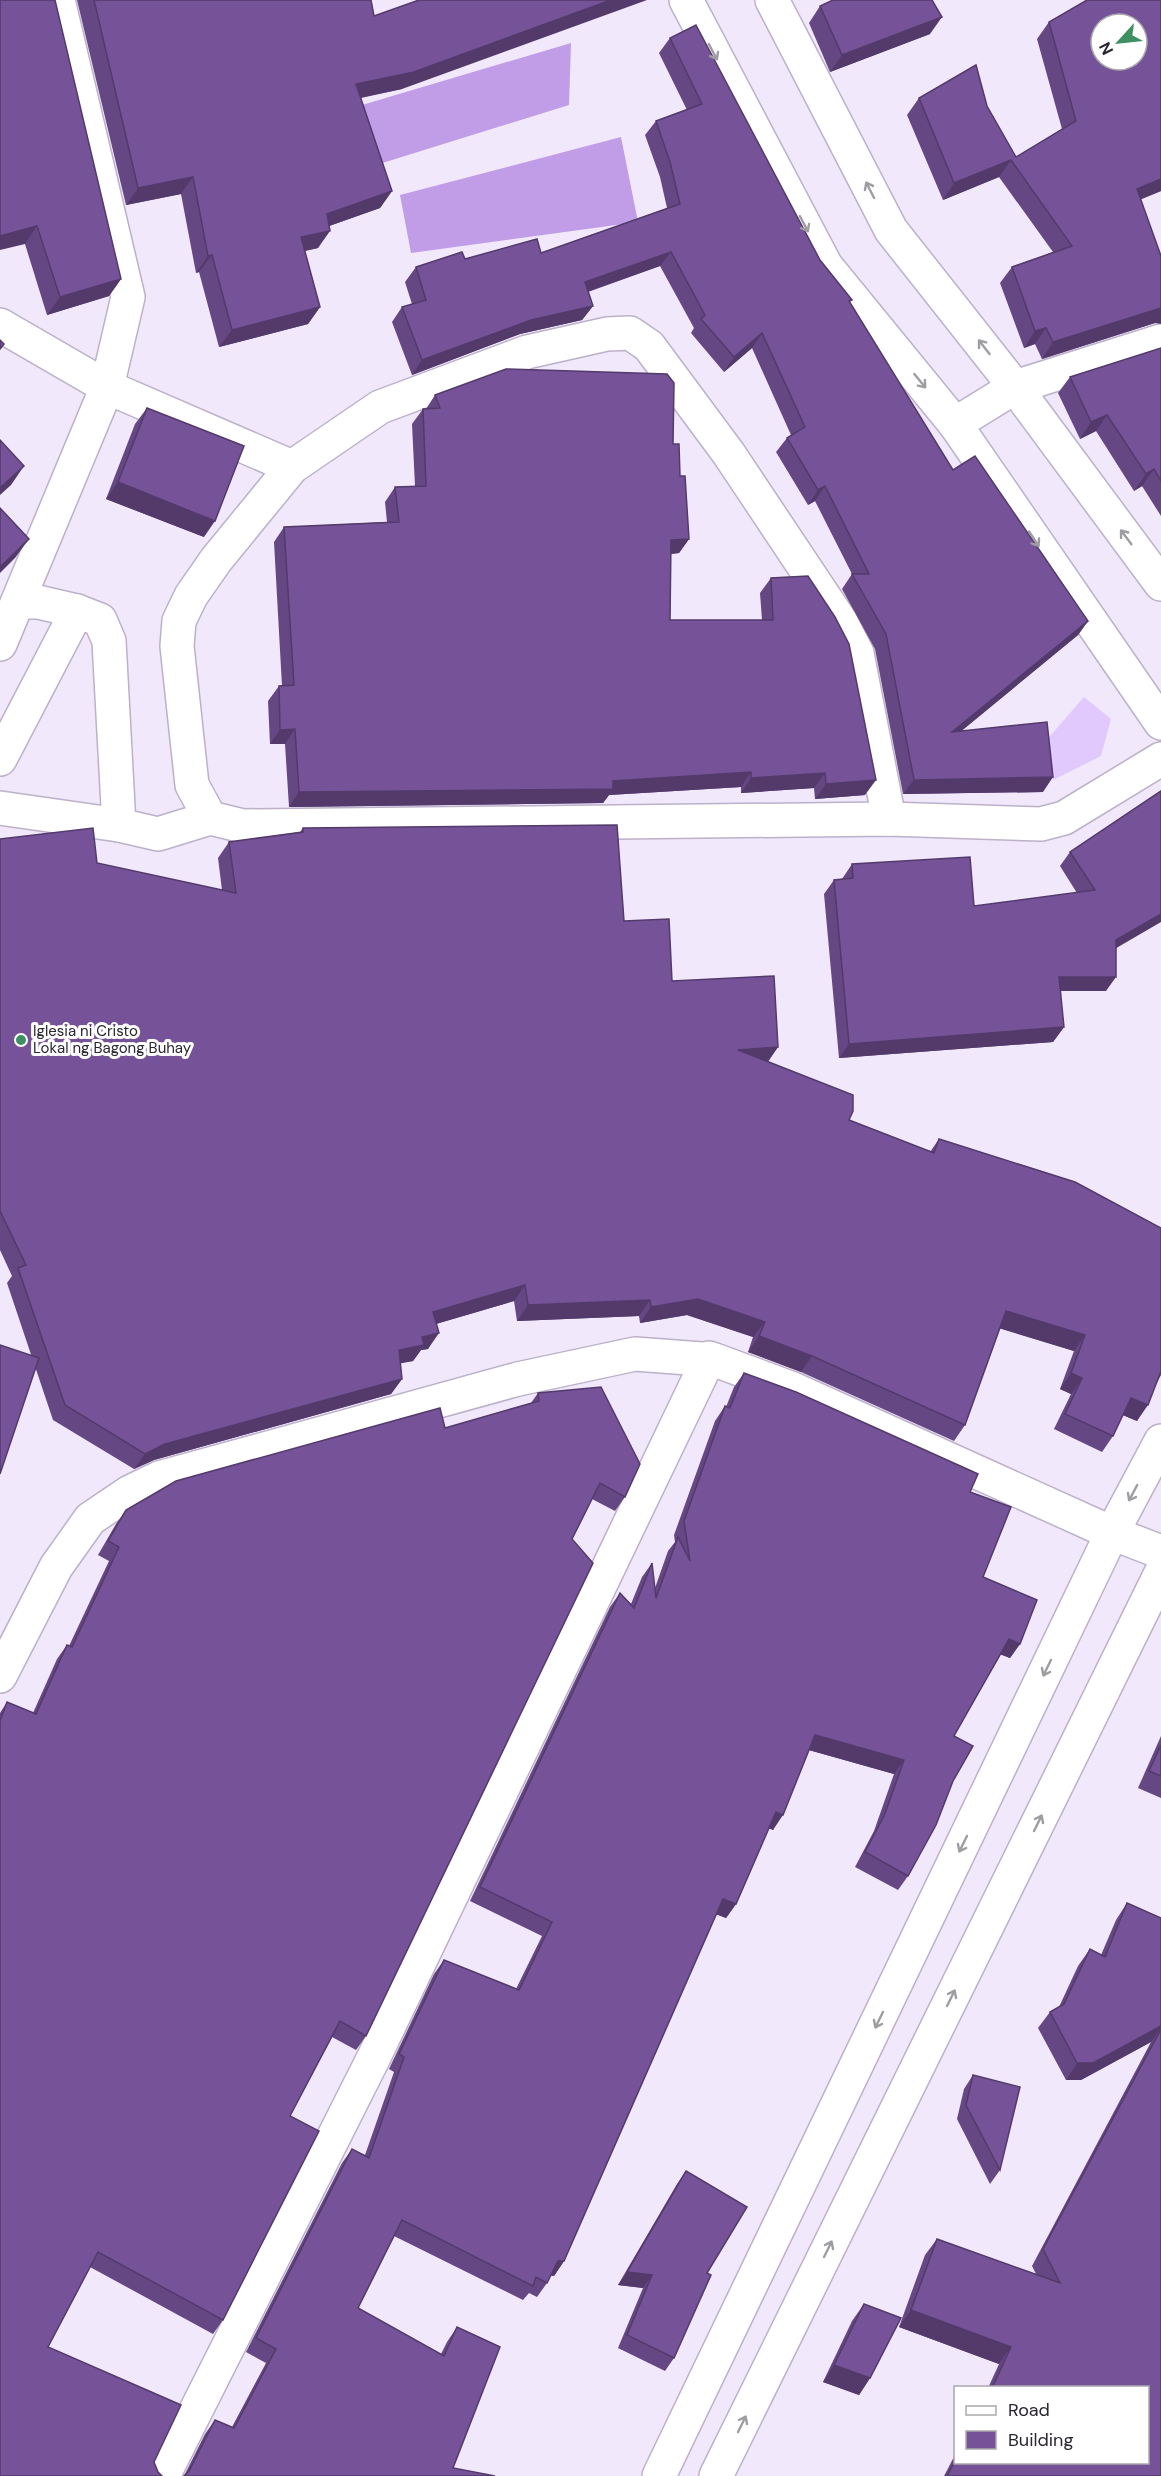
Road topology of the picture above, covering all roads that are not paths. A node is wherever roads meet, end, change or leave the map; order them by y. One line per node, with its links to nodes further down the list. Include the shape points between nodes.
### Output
1 (58, 0): 6 (street, via 128,297)
2 (686, 0): 8 (street, one-way to 8, via 826,266)
3 (772, 0): 7 (street, one-way to 3, via 891,230)
4 (0, 325): 6 (street)
5 (1161, 342): 7 (street)
6 (107, 387): 9 (street); 11 (street)
7 (1015, 387): 8 (street); 10 (street, one-way to 7)
8 (955, 424): 14 (street, one-way to 14)
9 (292, 467): 18 (street, via 216,560 179,621 177,646 192,786); 19 (street, via 380,407 527,352 607,334 630,333 649,346 729,454 841,622 857,653)
10 (1161, 584)
11 (18, 602): 12 (street, via 38,602); 13 (street)
12 (77, 611): 15 (street); 20 (street, via 100,620 109,641)
13 (0, 644)
14 (1161, 723)
15 (0, 759)
16 (1161, 759): 19 (street, via 1053,822)
17 (0, 808): 20 (street)
18 (210, 818): 19 (street, via 243,826); 20 (street, via 158,834)
19 (889, 819)
20 (119, 825)
21 (709, 1358): 23 (street, via 793,1389); 26 (street, via 635,1353 518,1379 159,1478 90,1519 56,1567); 27 (street, via 363,2080)
22 (1161, 1441): 23 (street, one-way to 23)
23 (1112, 1533): 24 (street); 28 (street, one-way to 28)
24 (1161, 1552)
25 (1161, 1573): 29 (street, one-way to 25)
26 (0, 1676)
27 (163, 2476)
28 (659, 2476)
29 (716, 2476)

